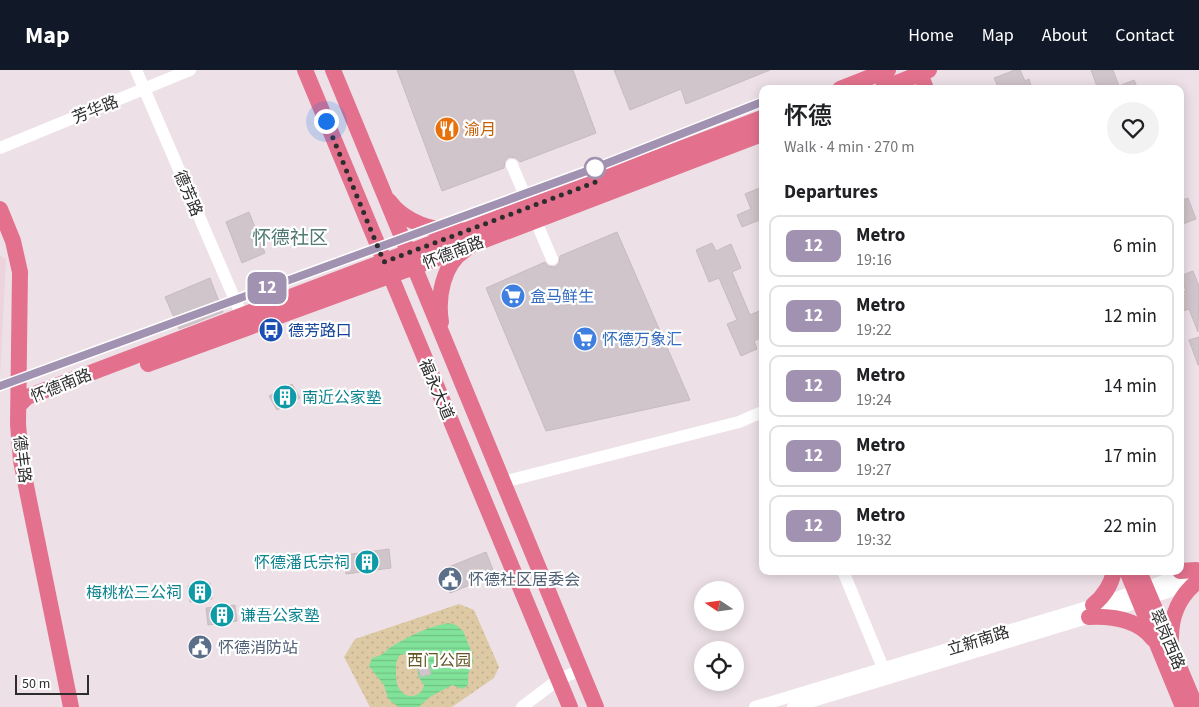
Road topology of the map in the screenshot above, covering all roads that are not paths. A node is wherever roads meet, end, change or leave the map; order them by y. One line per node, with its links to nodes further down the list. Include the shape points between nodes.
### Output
1 (136, 70): 10 (street, 德芳路)
2 (190, 70): 10 (street, 芳华路)
3 (305, 70): 20 (main road, 福永大道)
4 (333, 70): 15 (main road, 福永大道)
5 (888, 70): 7 (main road)
6 (925, 74): 8 (main road); 9 (main road)
7 (850, 85)
8 (893, 85)
9 (935, 85)
10 (145, 89): 13 (street, 芳华路); 21 (street, 德芳路)
11 (759, 119): 17 (main road, 怀德南路)
12 (759, 135): 17 (main road, 怀德南路)
13 (0, 148)
14 (512, 165): 18 (street)
15 (384, 193): 17 (main road, via 399,212 420,224); 19 (main road, 福永大道)
16 (0, 209): 23 (main road, 德丰路, via 13,241 20,272)
17 (475, 236): 19 (main road, 怀德南路); 22 (main road, via 453,262 443,282 440,318)
18 (552, 259)
19 (411, 260): 20 (main road, 怀德南路); 22 (main road, 福永大道)
20 (387, 269): 21 (main road, 怀德南路); 23 (main road, 怀德南路, via 27,408); 36 (main road, 福永大道)
21 (242, 316): 23 (main road, 怀德南路, via 27,398)
22 (443, 337): 25 (main road, 福永大道)
23 (19, 405): 37 (main road, 德丰路, via 21,461)
24 (759, 413): 25 (street, via 739,422)
25 (503, 482): 34 (main road, 福永大道)
26 (1194, 574): 31 (street, 立新南路); 33 (main road, via 1175,610 1171,635)
27 (845, 575): 35 (street)
28 (1113, 575): 32 (main road, via 1108,589)
29 (1130, 575): 31 (main road, 翠岗西路)
30 (1140, 575): 31 (main road, 翠岗西路)
31 (1143, 595): 32 (street, 立新南路); 33 (main road, 翠岗西路)
32 (1091, 611): 33 (main road, via 1129,622); 35 (street, 立新南路)
33 (1165, 647): 43 (main road, 翠岗西路); 44 (main road, 翠岗西路)
34 (581, 670): 36 (street); 40 (main road, 福永大道)
35 (886, 673): 41 (street, 立新南路); 42 (street, 立新南路)
36 (559, 680): 38 (street); 39 (main road, 福永大道)
37 (71, 707)
38 (522, 707)
39 (570, 707)
40 (596, 707)
41 (755, 707)
42 (793, 707)
43 (1183, 707)
44 (1196, 707)

